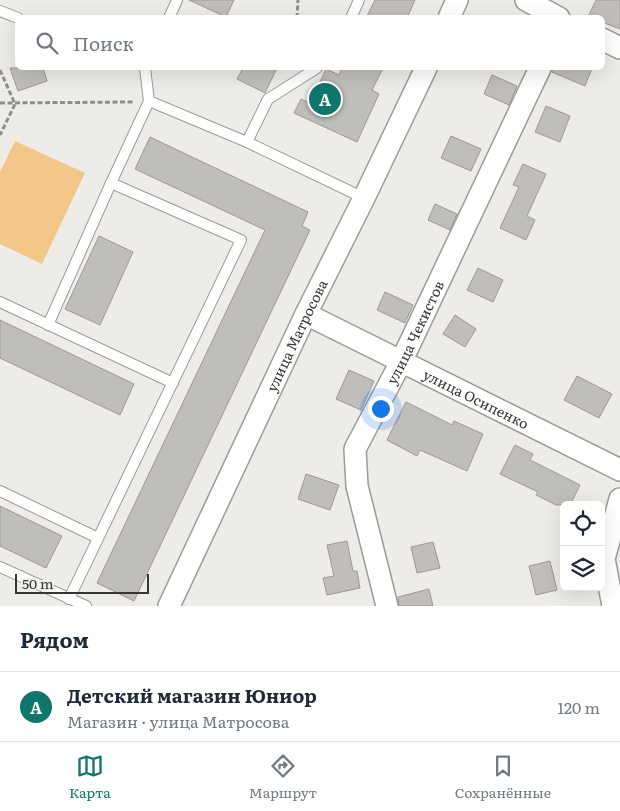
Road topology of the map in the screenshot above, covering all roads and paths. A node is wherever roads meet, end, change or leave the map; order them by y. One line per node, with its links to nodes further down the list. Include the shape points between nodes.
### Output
1 (177, 0): 7 (lane)
2 (298, 0): 8 (path)
3 (359, 0): 9 (lane)
4 (457, 0): 10 (street)
5 (526, 0): 11 (street)
6 (0, 11): 12 (lane)
7 (170, 15)
8 (297, 15)
9 (352, 15)
10 (450, 15)
11 (554, 15)
12 (15, 17)
13 (605, 40): 14 (street)
14 (620, 48)
15 (0, 70): 22 (path)
16 (145, 70): 20 (lane)
17 (314, 70): 24 (lane, via 268,99)
18 (425, 70): 26 (street, улица Матросова)
19 (539, 70): 30 (street, улица Чекистов)
20 (149, 101): 22 (path); 24 (lane); 25 (lane)
21 (0, 103): 22 (path)
22 (16, 104): 23 (path)
23 (0, 135)
24 (247, 142): 26 (lane)
25 (112, 183): 29 (lane); 31 (lane, via 241,240)
26 (364, 198): 28 (street, улица Матросова)
27 (0, 302): 29 (lane)
28 (306, 314): 30 (street, улица Осипенко); 39 (street, улица Матросова)
29 (48, 324): 31 (lane)
30 (401, 362): 32 (street, улица Осипенко); 40 (street, улица Чекистов, via 355,449 357,486)
31 (173, 383): 35 (lane)
32 (620, 470)
33 (0, 491): 35 (lane)
34 (620, 499): 41 (street, via 604,559)
35 (98, 538): 37 (lane)
36 (0, 567): 37 (lane)
37 (70, 599): 38 (lane)
38 (86, 606)
39 (169, 606)
40 (386, 606)
41 (613, 606)

